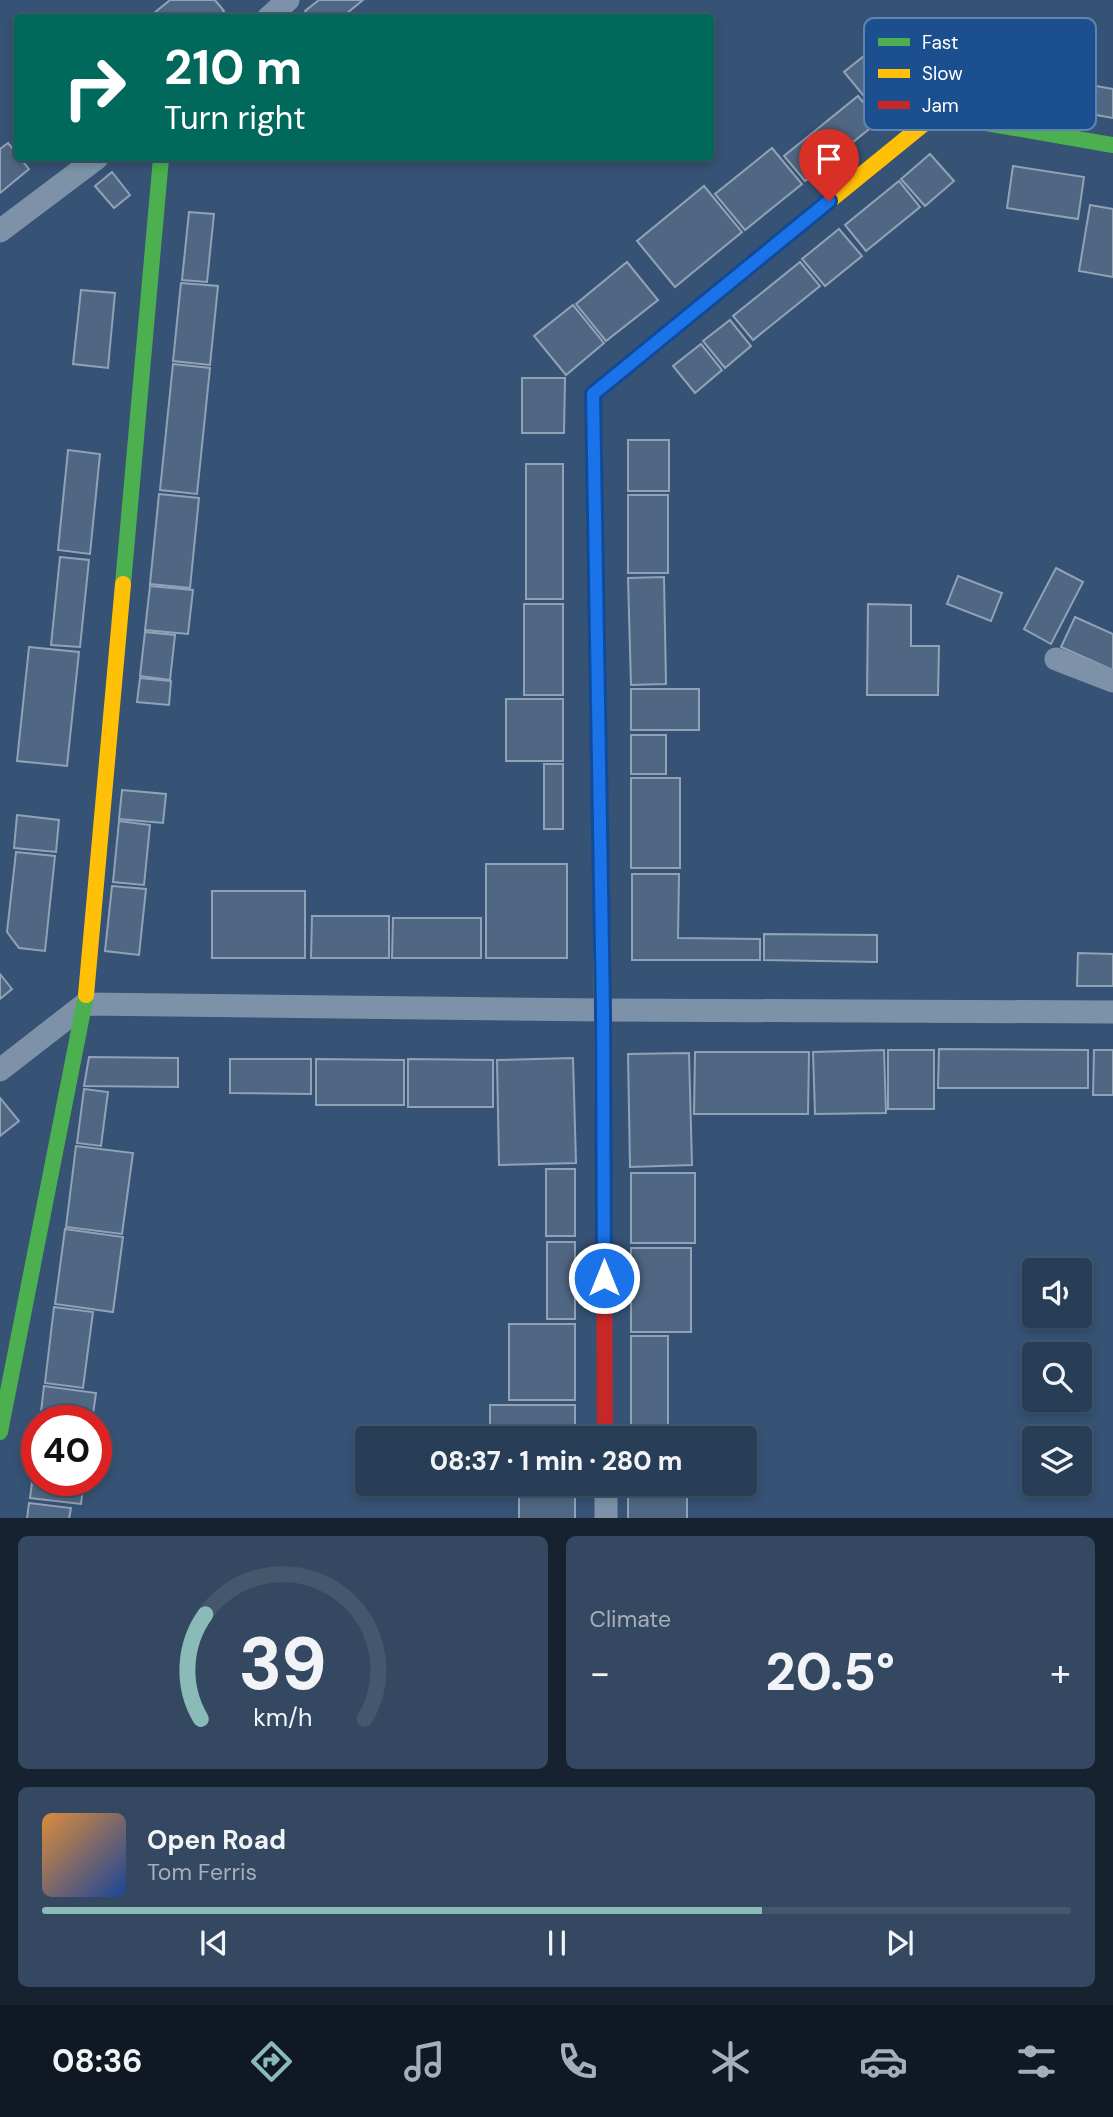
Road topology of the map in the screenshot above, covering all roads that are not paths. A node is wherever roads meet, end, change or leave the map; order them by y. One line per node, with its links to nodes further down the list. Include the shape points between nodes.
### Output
1 (288, 0): 2 (street)
2 (272, 14)
3 (916, 130): 12 (street, via 593,394)
4 (1027, 130): 5 (street)
5 (1113, 145)
6 (93, 161): 8 (street)
7 (161, 161): 11 (street)
8 (0, 231)
9 (1056, 659): 10 (street)
10 (1113, 681)
11 (85, 1004): 12 (street); 14 (street); 16 (street)
12 (603, 1010): 13 (street); 15 (street)
13 (1113, 1012)
14 (0, 1070)
15 (605, 1426)
16 (0, 1432)
17 (606, 1496): 18 (street)
18 (606, 1518)

